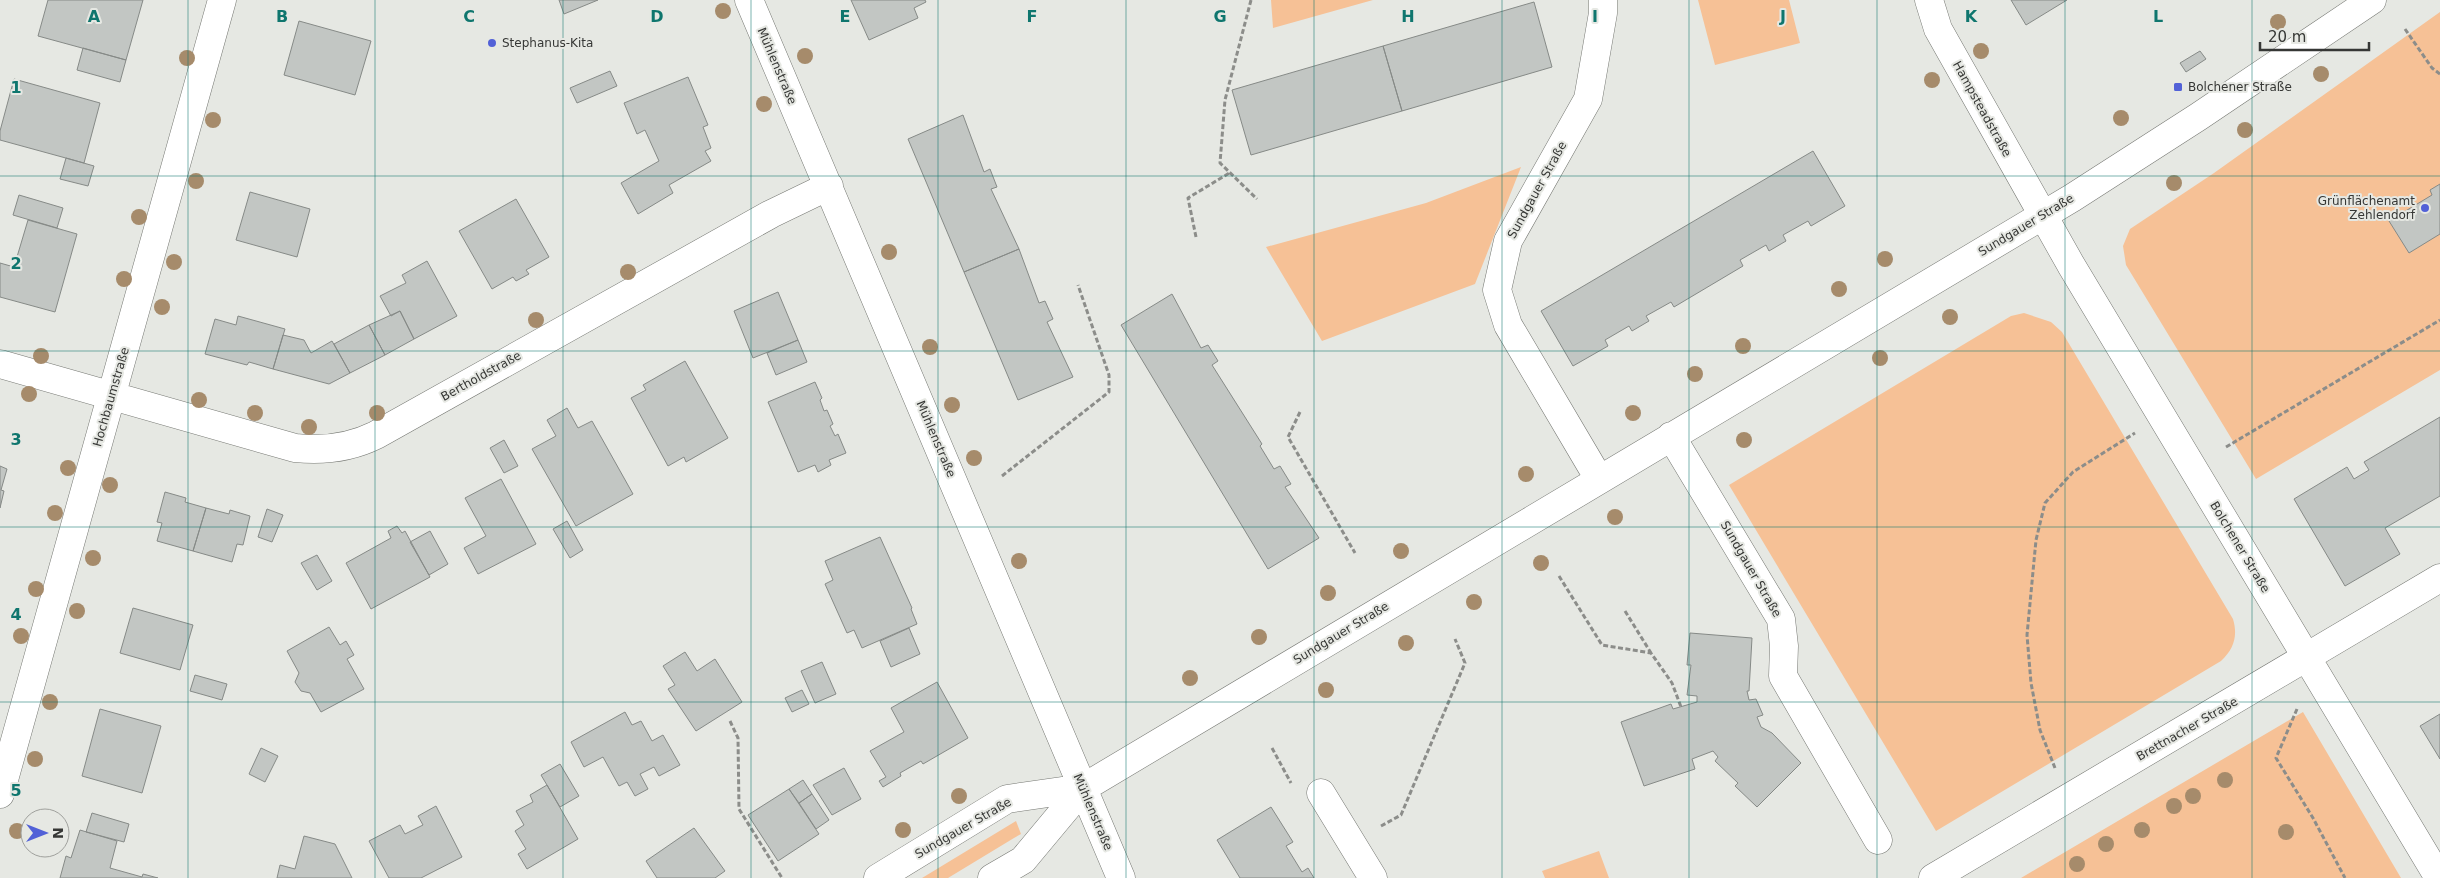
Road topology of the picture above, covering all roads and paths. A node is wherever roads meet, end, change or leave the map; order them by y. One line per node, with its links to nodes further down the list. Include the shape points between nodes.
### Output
1 (222, 0): 17 (street, Hochbaumstraße)
2 (749, 0): 10 (street, Mühlenstraße)
3 (1250, 0): 9 (path, via 1224,100 1220,163)
4 (1603, 0): 23 (street, Sundgauer Straße, via 1604,14 1588,99 1508,241 1497,290 1508,325)
5 (1929, 0): 12 (street, Hampsteadstraße, via 1938,30)
6 (2372, 0): 12 (street, Sundgauer Straße, via 2198,117)
7 (2404, 30): 8 (path)
8 (2440, 74)
9 (1231, 172): 11 (path); 13 (path, via 1188,198)
10 (829, 186): 17 (street, Bertholdstraße, via 772,214 376,435 352,445 324,450 295,448); 35 (street, Mühlenstraße)
11 (1257, 199)
12 (2042, 215): 20 (street, Sundgauer Straße); 30 (street, Bolchener Straße)
13 (1196, 237)
14 (1078, 285): 22 (path, via 1108,375 1108,392)
15 (2440, 320): 21 (path)
16 (0, 364): 17 (street, Bertholdstraße)
17 (111, 396): 37 (street, Hochbaumstraße)
18 (1300, 412): 24 (path, via 1288,437)
19 (2136, 432): 34 (path, via 2073,472 2045,504 2036,540 2027,634 2031,683 2040,730)
20 (1671, 436): 23 (street, Sundgauer Straße); 38 (street, Sundgauer Straße, via 1782,618 1783,676)
21 (2226, 447)
22 (1002, 476)
23 (1599, 479): 35 (street, Sundgauer Straße)
24 (1355, 553)
25 (1559, 576): 29 (path, via 1602,644)
26 (2440, 578): 30 (street, Brettnacher Straße)
27 (1625, 612): 29 (path)
28 (1455, 639): 39 (path, via 1465,663 1401,815)
29 (1651, 653): 31 (path, via 1672,683)
30 (2307, 658): 45 (street, Brettnacher Straße); 47 (street, Bolchener Straße)
31 (1681, 707)
32 (2297, 709): 46 (path, via 2276,758 2314,818)
33 (730, 721): 40 (path, via 738,738 739,809)
34 (2055, 768)
35 (1083, 788): 41 (street, Sundgauer Straße, via 1007,799); 42 (street, Sundgauer Straße, via 1023,860); 43 (street, Mühlenstraße)
36 (1321, 793): 39 (street)
37 (0, 794)
38 (1878, 840)
39 (1351, 842): 44 (street)
40 (782, 878)
41 (878, 878)
42 (992, 878)
43 (1121, 878)
44 (1372, 878)
45 (1933, 878)
46 (2345, 878)
47 (2439, 878)

